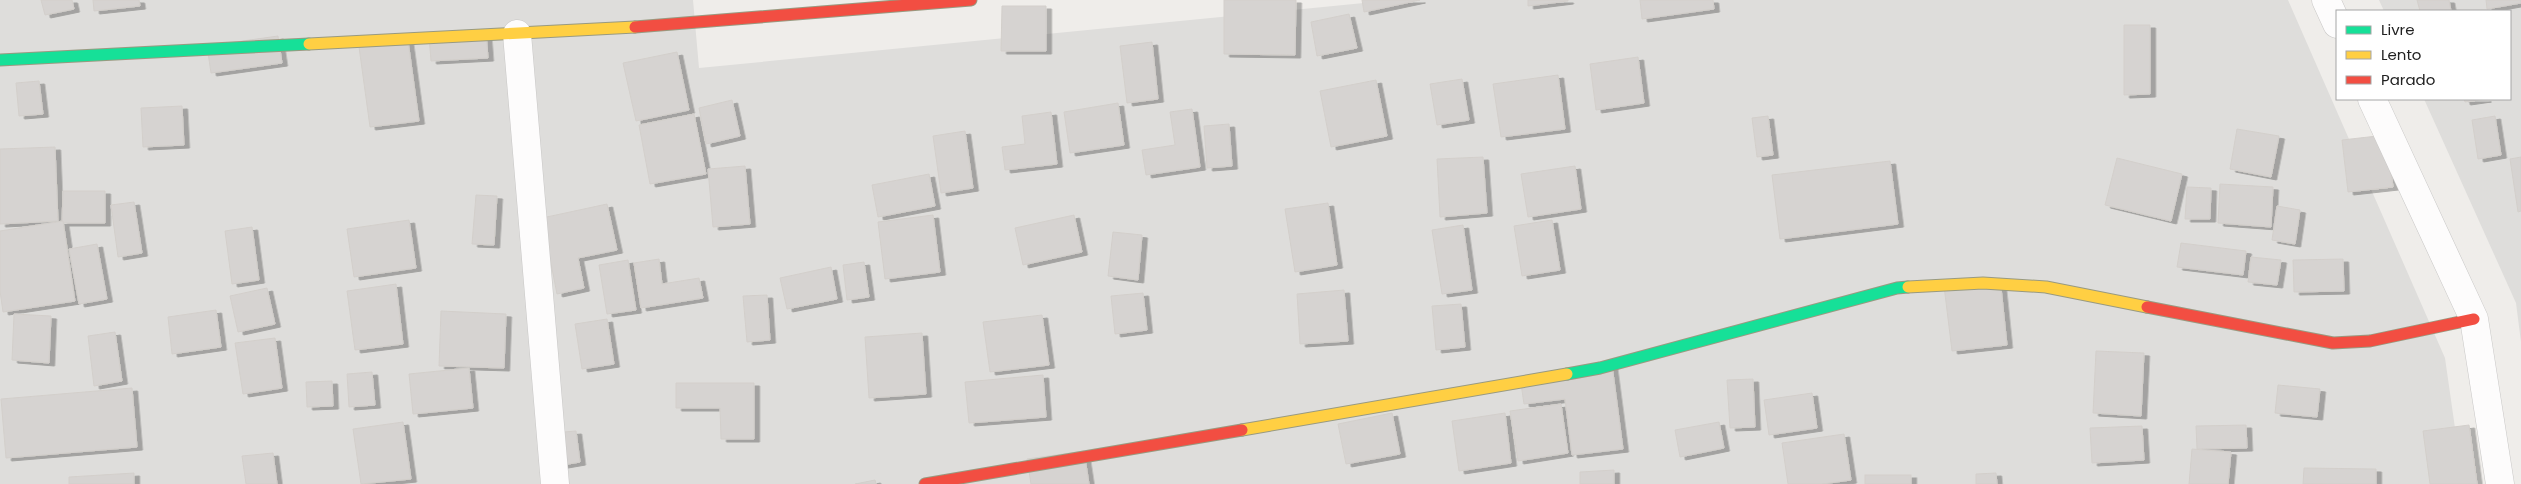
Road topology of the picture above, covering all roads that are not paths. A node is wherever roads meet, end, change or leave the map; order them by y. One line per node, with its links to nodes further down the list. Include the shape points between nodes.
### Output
1 (971, 0): 4 (street, via 683,25)
2 (2326, 0): 3 (street)
3 (2336, 22)
4 (518, 34): 5 (street); 8 (street)
5 (0, 60)
6 (2372, 100): 7 (street)
7 (2474, 319): 9 (street, via 2370,341 2333,343 2046,287 1983,283 1897,288 1600,368); 10 (street)
8 (555, 484)
9 (925, 484)
10 (2500, 484)

